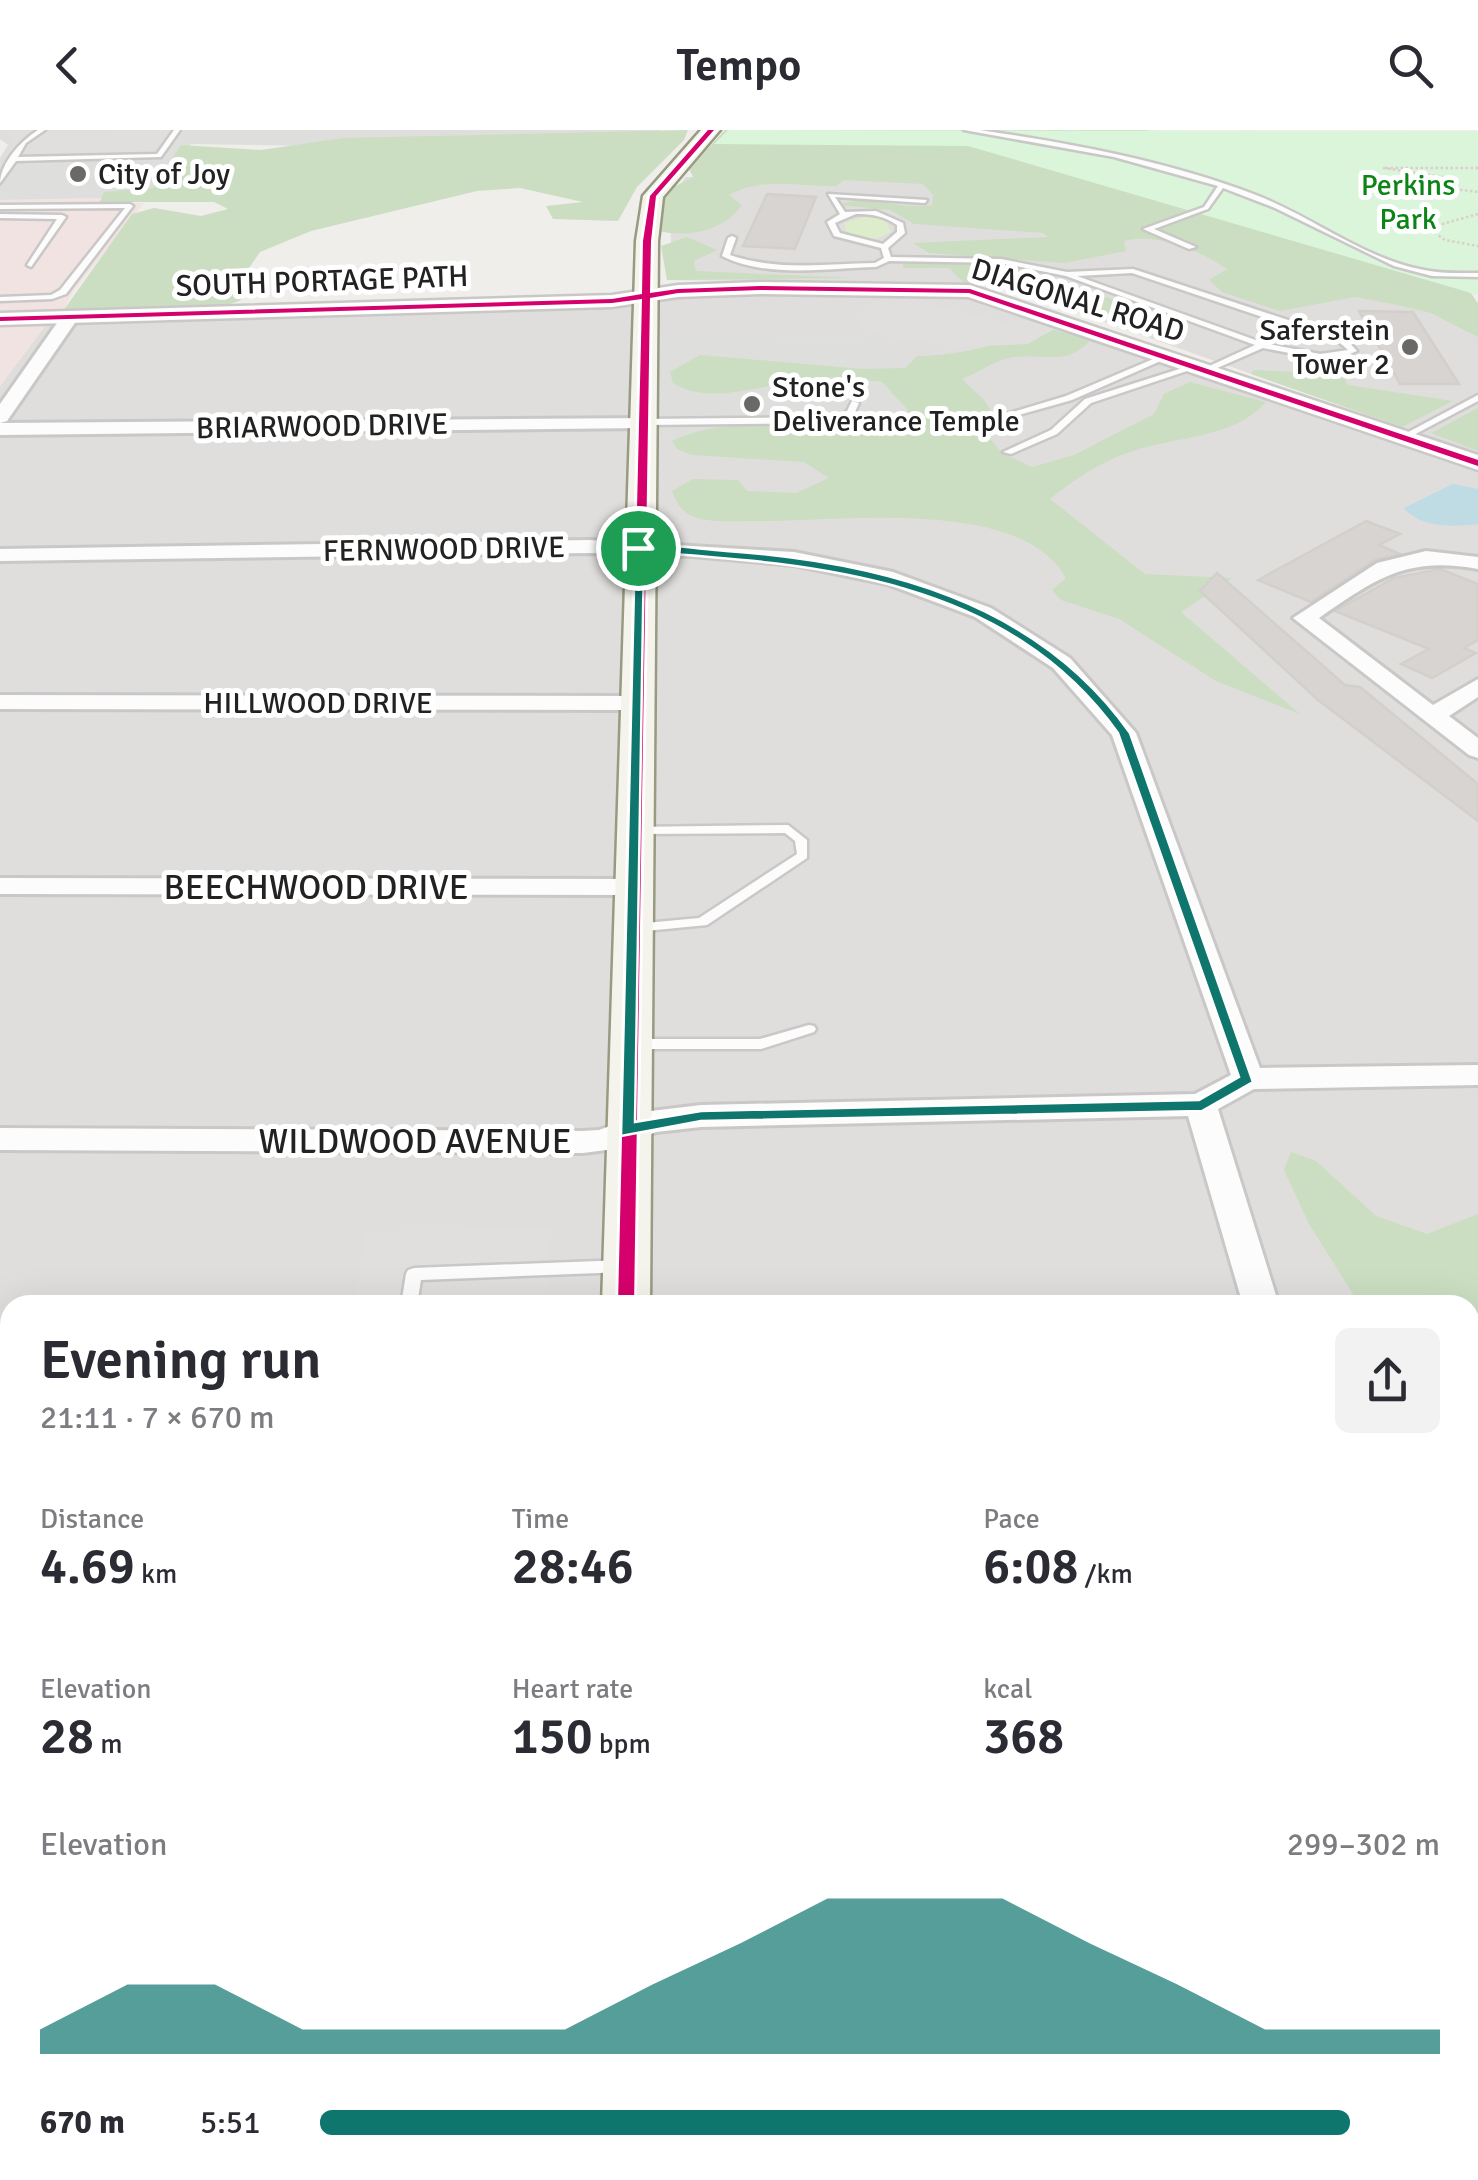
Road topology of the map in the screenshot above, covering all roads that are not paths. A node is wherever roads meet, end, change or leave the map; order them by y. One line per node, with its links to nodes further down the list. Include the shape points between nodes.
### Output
1 (42, 130): 5 (lane, via 24,142)
2 (177, 130): 5 (lane, via 159,156)
3 (711, 130): 21 (main road, via 651,201)
4 (967, 130): 7 (lane, via 1104,150)
5 (18, 158): 6 (lane)
6 (0, 181)
7 (1221, 186): 14 (lane, via 1206,208 1147,229); 19 (lane, via 1402,266)
8 (926, 201): 10 (lane, via 830,195)
9 (0, 206): 22 (lane, via 130,206 62,292)
10 (844, 214): 13 (lane, via 831,222 837,234); 13 (lane, via 868,212 901,224)
11 (0, 216): 16 (lane, via 62,216)
12 (732, 238): 17 (lane, via 726,256 740,262)
13 (884, 247): 15 (lane)
14 (1192, 247)
15 (888, 259): 17 (lane); 18 (lane, via 1001,261)
16 (31, 264)
17 (876, 265): 20 (lane)
18 (1067, 274): 25 (lane, via 1133,271); 26 (lane)
19 (1478, 276)
20 (880, 288): 21 (street, DIAGONAL ROAD); 27 (street, DIAGONAL ROAD, via 985,294)
21 (646, 295): 23 (street, SOUTH PORTAGE PATH); 33 (main road)
22 (0, 299)
23 (70, 317): 24 (street, SOUTH PORTAGE PATH); 31 (street)
24 (0, 319)
25 (1299, 326): 26 (lane); 26 (lane, via 1343,340 1353,351 1339,357)
26 (1262, 345): 28 (lane)
27 (1168, 356): 28 (street, DIAGONAL ROAD); 32 (lane, via 1069,398)
28 (1203, 368): 35 (street, DIAGONAL ROAD); 36 (lane, via 1088,400 1054,432)
29 (1478, 398): 35 (lane)
30 (854, 403): 33 (lane, via 838,420)
31 (0, 417)
32 (990, 420)
33 (644, 422): 34 (street, BRIARWOOD DRIVE); 38 (main road)
34 (0, 429)
35 (1403, 437): 37 (street, DIAGONAL ROAD)
36 (1008, 452)
37 (1478, 463)
38 (638, 548): 39 (street, FERNWOOD DRIVE); 43 (main road); 53 (street, FERNWOOD DRIVE, via 776,558 868,574 966,605 1060,660 1093,690 1124,733)
39 (0, 554)
40 (1478, 563): 44 (street, via 1420,554 1390,562 1304,618)
41 (1478, 686): 44 (street)
42 (0, 702): 43 (street, HILLWOOD DRIVE)
43 (636, 703): 46 (main road)
44 (1434, 715): 45 (street)
45 (1478, 750)
46 (633, 830): 48 (main road); 49 (lane, via 788,829 801,840 803,856 702,922)
47 (0, 886): 48 (street, BEECHWOOD DRIVE)
48 (632, 887): 49 (main road)
49 (631, 928): 51 (main road)
50 (809, 1029): 51 (lane, via 761,1044)
51 (629, 1044): 55 (main road)
52 (1478, 1074): 53 (street, WILDWOOD AVENUE)
53 (1248, 1079): 54 (street, WILDWOOD AVENUE)
54 (1202, 1105): 55 (street, WILDWOOD AVENUE, via 701,1116); 60 (street)
55 (627, 1132): 56 (street, WILDWOOD AVENUE, via 582,1142); 57 (main road)
56 (0, 1139)
57 (627, 1266): 58 (lane, via 414,1274); 59 (main road)
58 (411, 1295)
59 (626, 1295)
60 (1258, 1295)

